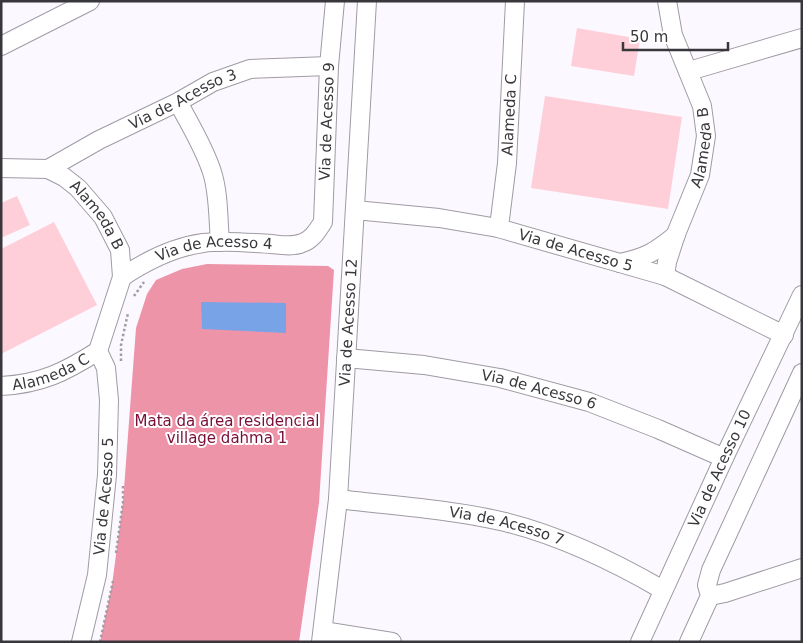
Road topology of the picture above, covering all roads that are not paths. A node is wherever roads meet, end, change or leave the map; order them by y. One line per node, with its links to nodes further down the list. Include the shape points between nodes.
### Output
1 (90, 1): 7 (street)
2 (335, 1): 8 (street, Via de Acesso 9)
3 (366, 1): 13 (street, Via de Acesso 12)
4 (515, 1): 14 (street, Alameda C, via 507,163)
5 (667, 1): 9 (street, Alameda B, via 673,35)
6 (802, 38): 9 (street)
7 (1, 46)
8 (329, 66): 10 (street, Via de Acesso 3, via 250,69 213,82); 16 (street, Via de Acesso 9, via 323,222)
9 (689, 71): 15 (street, Alameda B, via 702,106 706,136 700,175)
10 (178, 102): 12 (street, Via de Acesso 3, via 98,140); 17 (street, via 212,173)
11 (1, 168): 12 (street, Alameda B)
12 (48, 169): 20 (street, Alameda B, via 78,188 102,217 120,250)
13 (355, 210): 14 (street, Via de Acesso 5, via 439,218); 24 (street, Via de Acesso 12)
14 (498, 228): 18 (street, Via de Acesso 5)
15 (676, 234): 18 (street, Alameda B, via 651,254); 19 (street, Alameda B)
16 (310, 239): 17 (street, Via de Acesso 4, via 301,244 287,245)
17 (220, 242): 20 (street, Via de Acesso 4, via 176,249)
18 (617, 263): 19 (street, Via de Acesso 5)
19 (665, 276): 22 (street, Via de Acesso 5)
20 (122, 277): 23 (street, Alameda B)
21 (802, 295): 22 (street, Via de Acesso 10)
22 (784, 335): 27 (street, Via de Acesso 10)
23 (98, 351): 26 (street, Alameda C, via 69,369 44,379); 33 (street, Via de Acesso 5, via 106,368 109,400 107,476 97,575)
24 (346, 358): 27 (street, Via de Acesso 6, via 424,365 500,378 589,402); 28 (street, Via de Acesso 12)
25 (802, 373): 31 (street, via 711,570 707,585)
26 (1, 386)
27 (724, 458): 30 (street, Via de Acesso 10)
28 (338, 499): 30 (street, Via de Acesso 7, via 432,509 506,523 558,538 613,561); 32 (street, Via de Acesso 12)
29 (802, 568): 31 (street)
30 (663, 590): 35 (street, Via de Acesso 10)
31 (710, 596): 36 (street)
32 (322, 636): 34 (street)
33 (81, 642)
34 (392, 642)
35 (640, 642)
36 (689, 642)

